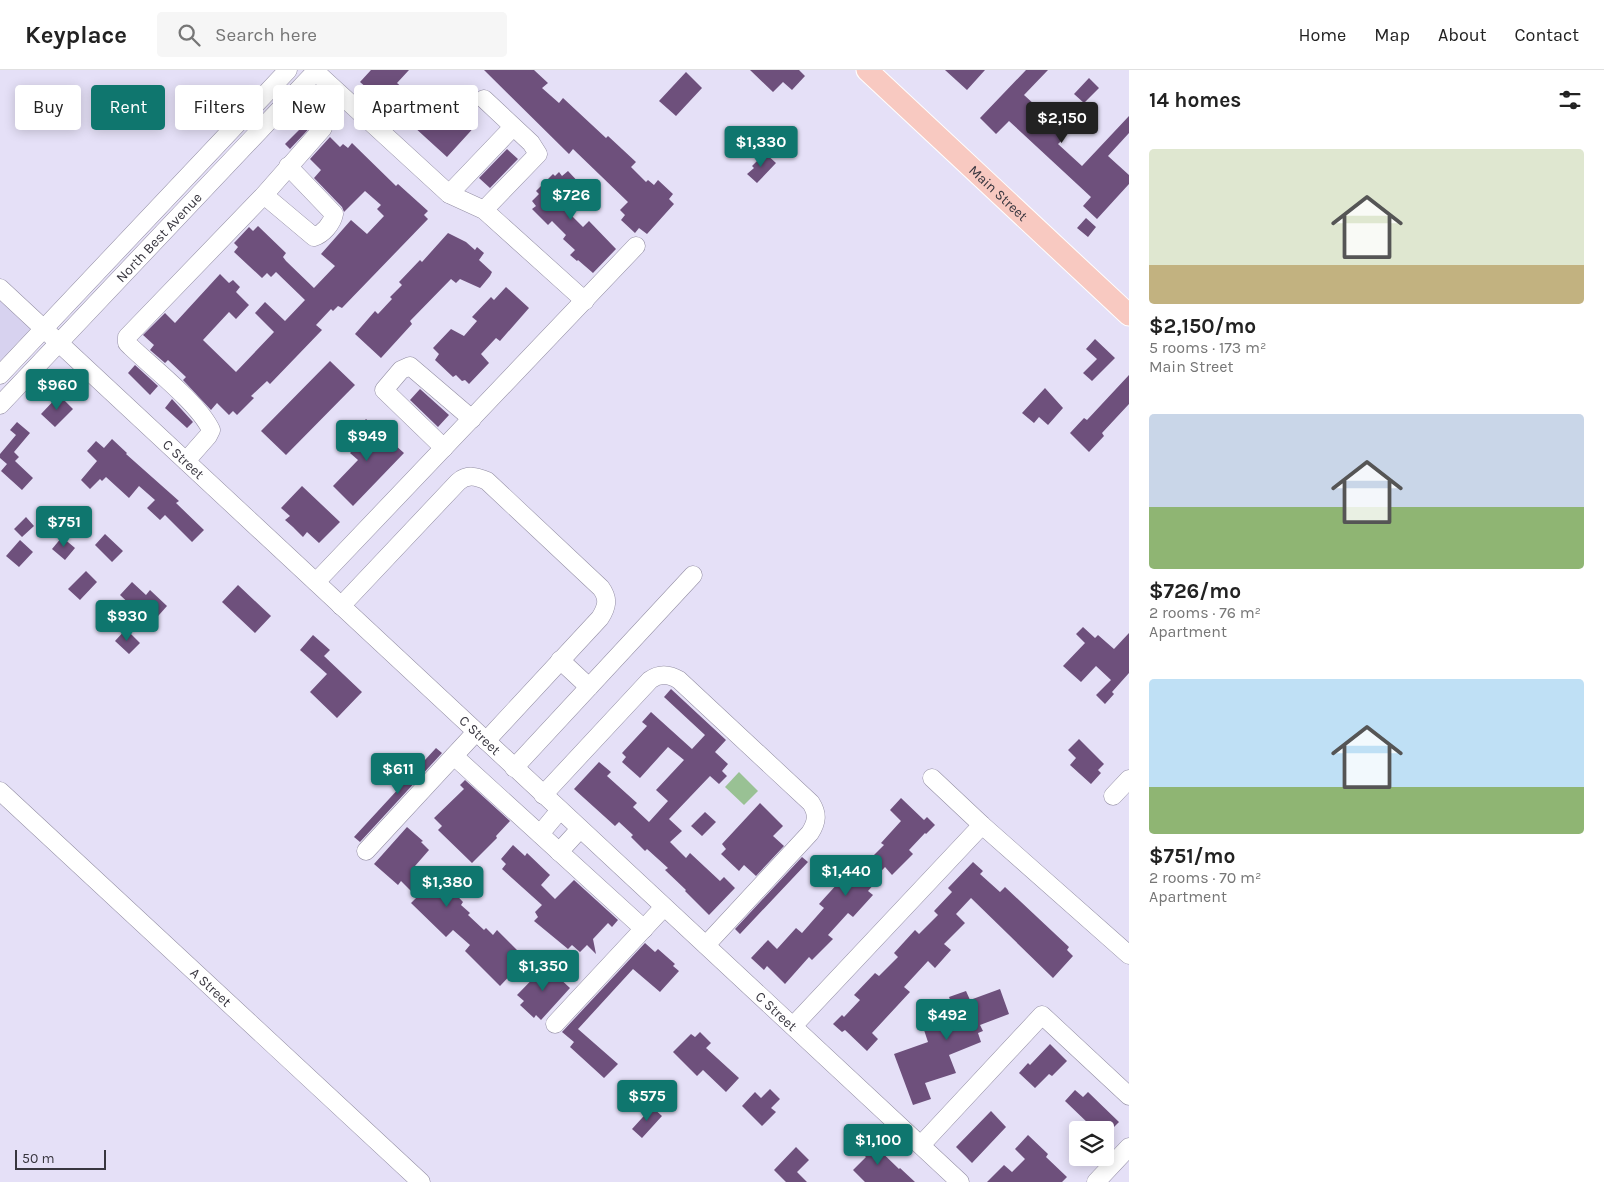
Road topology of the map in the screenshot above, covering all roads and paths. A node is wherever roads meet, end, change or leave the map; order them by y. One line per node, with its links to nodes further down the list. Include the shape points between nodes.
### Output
1 (288, 70): 15 (street, North Best Avenue)
2 (867, 70): 14 (main road, Main Street)
3 (316, 71): 8 (street); 16 (street, North Best Avenue)
4 (484, 100): 5 (street)
5 (513, 127): 8 (street); 10 (street, via 538,154)
6 (321, 130): 7 (street)
7 (288, 166): 9 (street); 9 (street, via 334,214 332,221 314,237)
8 (449, 194): 10 (street)
9 (264, 195): 21 (street, via 127,337 127,343 196,409 211,430)
10 (484, 210): 13 (street)
11 (636, 246): 13 (street)
12 (0, 288): 15 (street, C Street)
13 (585, 301): 19 (street)
14 (1129, 315)
15 (44, 328): 16 (street, C Street); 17 (street, North Best Avenue)
16 (59, 343): 18 (street, North Best Avenue); 21 (street, C Street)
17 (0, 376)
18 (0, 405)
19 (472, 419): 20 (street); 20 (street, via 410,366 401,370 384,390)
20 (444, 448): 23 (street)
21 (186, 461): 23 (street, C Street)
22 (693, 575): 26 (street)
23 (316, 582): 24 (street, C Street)
24 (341, 606): 25 (street, via 458,482 475,476 486,481 605,594 607,602 600,618); 27 (street, C Street)
25 (560, 660): 26 (street); 27 (street)
26 (589, 687): 29 (street)
27 (481, 736): 28 (street); 29 (street, C Street)
28 (454, 756): 38 (street); 39 (street)
29 (514, 768): 33 (street, C Street)
30 (932, 778): 36 (street)
31 (1129, 778): 34 (street)
32 (0, 791): 50 (street, A Street)
33 (543, 794): 35 (street, C Street); 43 (street, via 655,676 667,675 679,680 714,712 811,803 817,817 810,833)
34 (1113, 796)
35 (560, 810): 37 (street, C Street); 38 (street)
36 (982, 825): 44 (street); 46 (street)
37 (580, 829): 40 (street); 41 (street, C Street)
38 (540, 834): 40 (street)
39 (366, 851)
40 (559, 852): 42 (street)
41 (664, 907): 42 (street); 43 (street, C Street)
42 (644, 929): 45 (street)
43 (706, 945): 46 (street, C Street)
44 (1129, 955)
45 (555, 1024)
46 (792, 1026): 48 (street, C Street)
47 (1129, 1096): 48 (street, via 1042,1015)
48 (920, 1145): 51 (street, C Street)
49 (1129, 1146): 52 (street)
50 (421, 1182)
51 (960, 1182)
52 (1096, 1182)

